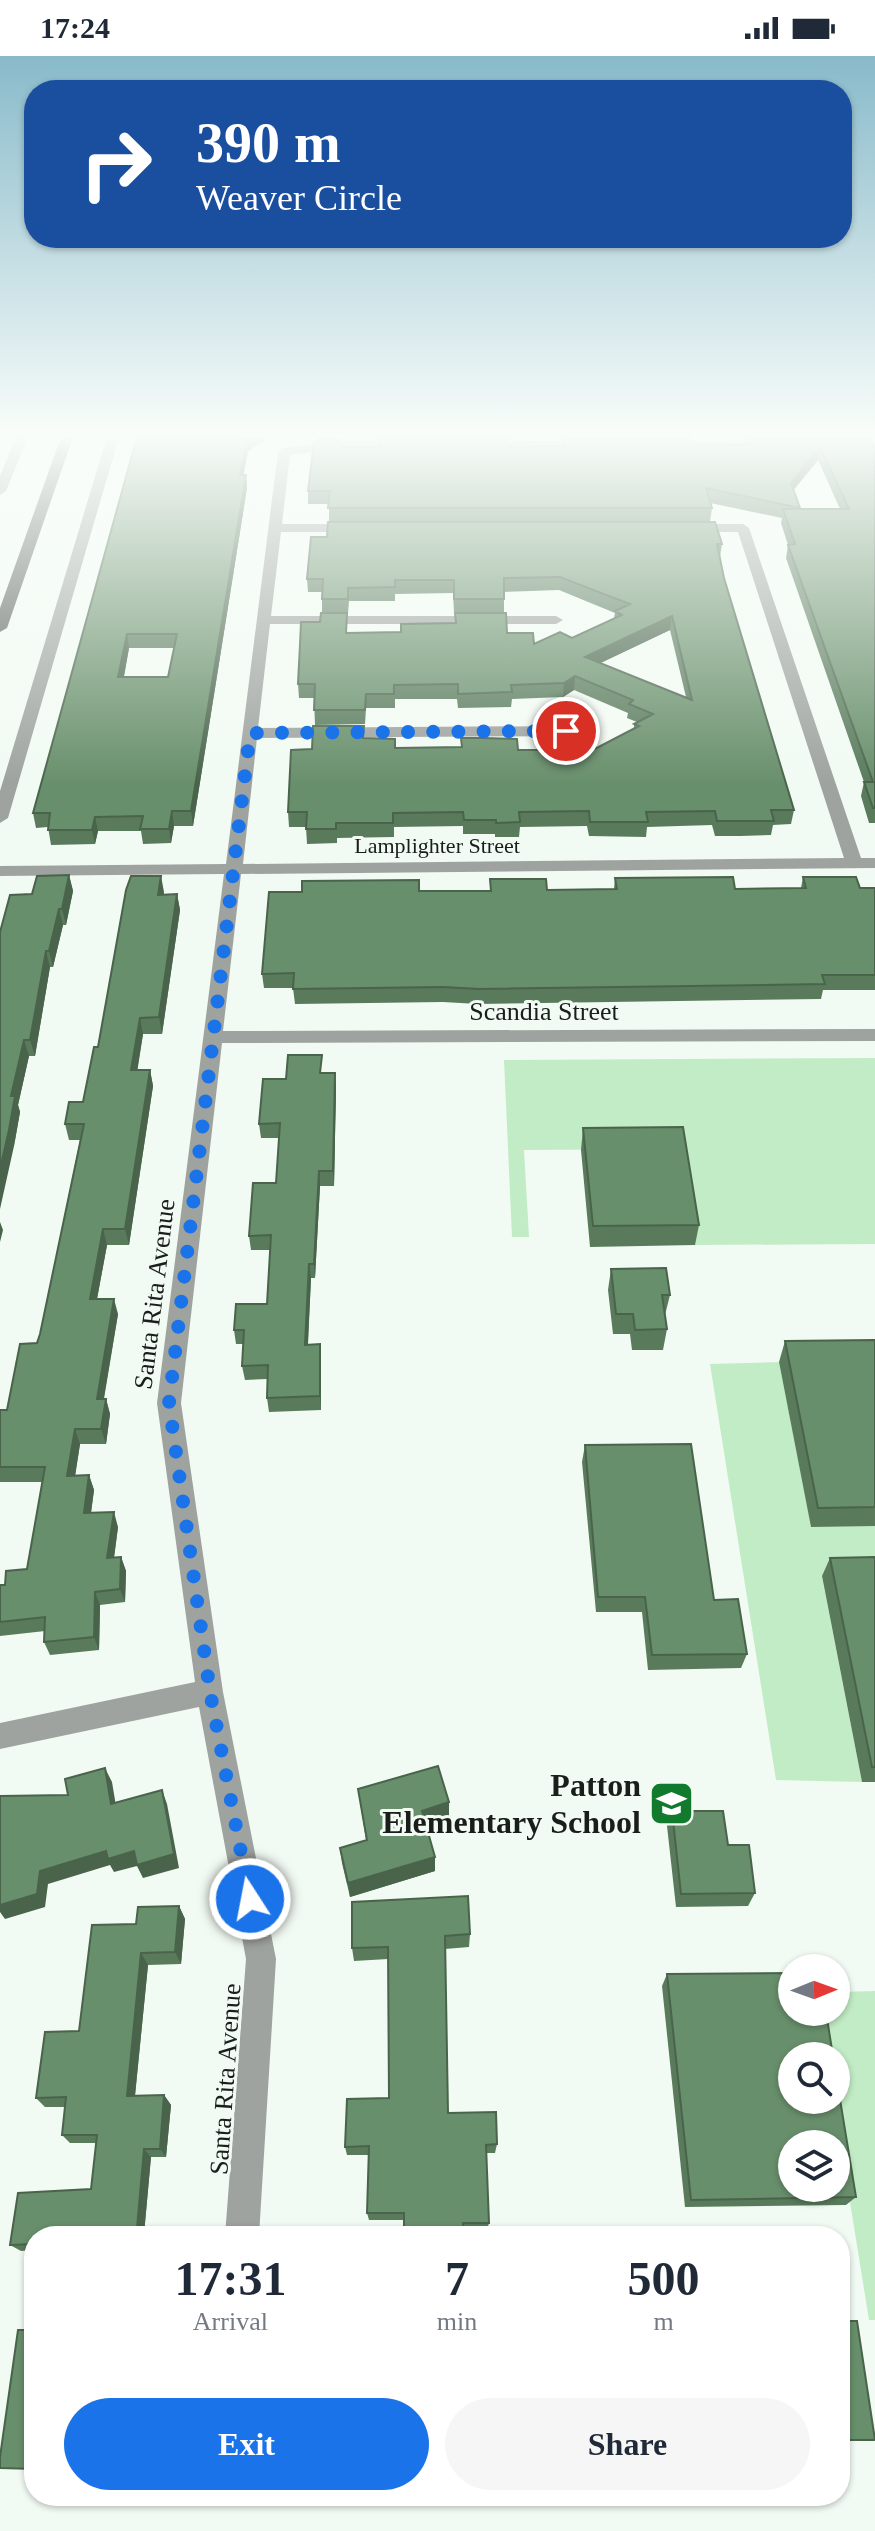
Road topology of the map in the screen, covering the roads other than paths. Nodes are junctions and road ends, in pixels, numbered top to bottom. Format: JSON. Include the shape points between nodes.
{"nodes":[{"id":1,"x":26,"y":552,"type":"edge"},
{"id":2,"x":79,"y":552,"type":"edge"},
{"id":3,"x":272,"y":552,"type":"edge"},
{"id":4,"x":751,"y":552,"type":"edge"},
{"id":5,"x":264,"y":620,"type":"junction"},
{"id":6,"x":556,"y":620,"type":"dead end"},
{"id":7,"x":0,"y":628,"type":"edge"},
{"id":8,"x":566,"y":731,"type":"dead end"},
{"id":9,"x":250,"y":733,"type":"junction"},
{"id":10,"x":0,"y":818,"type":"edge"},
{"id":11,"x":854,"y":863,"type":"junction"},
{"id":12,"x":875,"y":863,"type":"edge"},
{"id":13,"x":234,"y":868,"type":"junction"},
{"id":14,"x":0,"y":871,"type":"edge"},
{"id":15,"x":875,"y":1035,"type":"edge"},
{"id":16,"x":213,"y":1037,"type":"junction"},
{"id":17,"x":210,"y":1692,"type":"junction"},
{"id":18,"x":0,"y":1736,"type":"edge"},
{"id":19,"x":243,"y":2226,"type":"edge"}],
"edges":[{"from":1,"to":7,"type":"main road"},
{"from":2,"to":10,"type":"street"},
{"from":3,"to":5,"type":"street","name":"Santa Rita Avenue"},
{"from":4,"to":11,"type":"street"},
{"from":5,"to":6,"type":"street"},
{"from":5,"to":9,"type":"street","name":"Santa Rita Avenue"},
{"from":8,"to":9,"type":"street"},
{"from":9,"to":13,"type":"street","name":"Santa Rita Avenue"},
{"from":11,"to":12,"type":"street","name":"Lamplighter Street"},
{"from":11,"to":13,"type":"street","name":"Lamplighter Street"},
{"from":13,"to":14,"type":"street","name":"Lamplighter Street"},
{"from":13,"to":16,"type":"street","name":"Santa Rita Avenue"},
{"from":15,"to":16,"type":"street","name":"Scandia Street"},
{"from":16,"to":17,"type":"street","name":"Santa Rita Avenue","via":[[169,1403]]},
{"from":17,"to":18,"type":"street"},
{"from":17,"to":19,"type":"street","name":"Santa Rita Avenue","via":[[261,1959]]}]}
